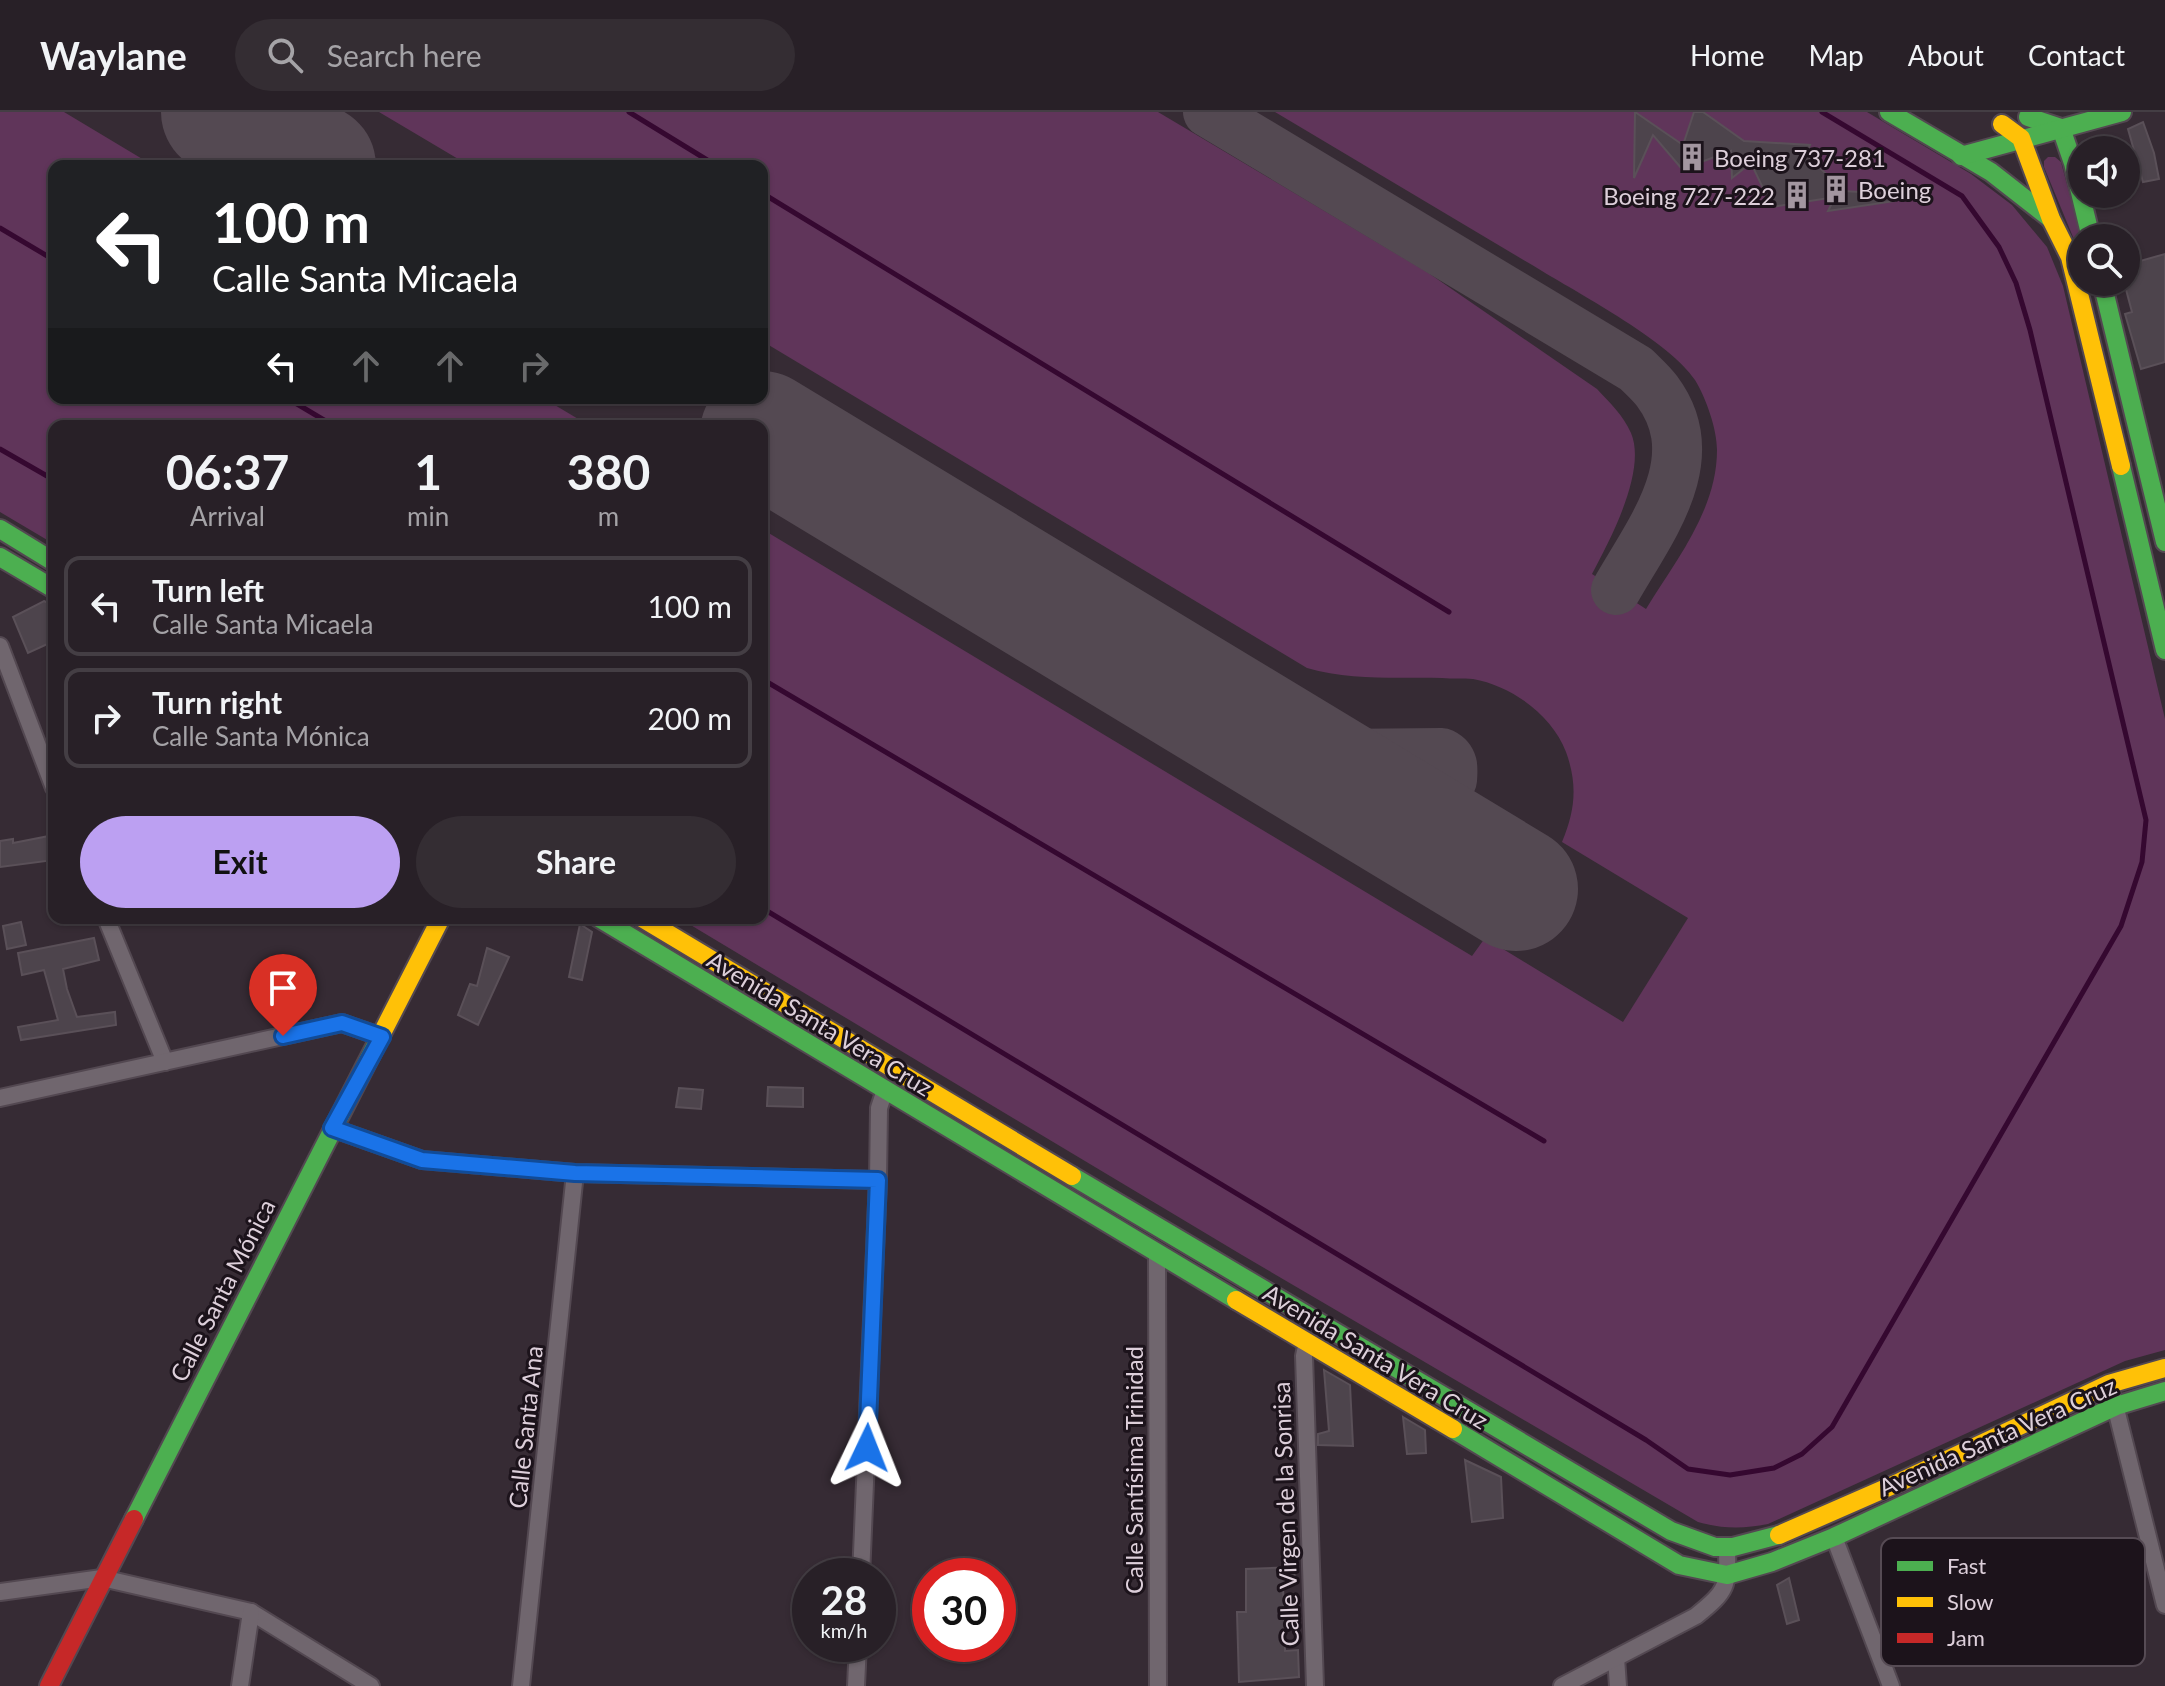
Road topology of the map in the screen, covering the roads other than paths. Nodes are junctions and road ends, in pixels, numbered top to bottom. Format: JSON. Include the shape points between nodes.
{"nodes":[{"id":1,"x":1889,"y":112,"type":"edge"},
{"id":2,"x":2122,"y":112,"type":"edge"},
{"id":3,"x":2035,"y":114,"type":"edge"},
{"id":4,"x":2001,"y":118,"type":"edge"},
{"id":5,"x":2061,"y":128,"type":"junction"},
{"id":6,"x":1979,"y":130,"type":"dead end"},
{"id":7,"x":2021,"y":138,"type":"junction"},
{"id":8,"x":1961,"y":156,"type":"junction"},
{"id":9,"x":2051,"y":219,"type":"junction"},
{"id":10,"x":2088,"y":224,"type":"edge"},
{"id":11,"x":2105,"y":296,"type":"edge"},
{"id":12,"x":0,"y":529,"type":"edge"},
{"id":13,"x":2165,"y":543,"type":"edge"},
{"id":14,"x":2141,"y":549,"type":"junction"},
{"id":15,"x":0,"y":557,"type":"edge"},
{"id":16,"x":48,"y":558,"type":"edge"},
{"id":17,"x":48,"y":585,"type":"edge"},
{"id":18,"x":0,"y":646,"type":"edge"},
{"id":19,"x":2165,"y":650,"type":"edge"},
{"id":20,"x":48,"y":772,"type":"edge"},
{"id":21,"x":108,"y":924,"type":"edge"},
{"id":22,"x":438,"y":924,"type":"edge"},
{"id":23,"x":609,"y":924,"type":"edge"},
{"id":24,"x":652,"y":924,"type":"edge"},
{"id":25,"x":382,"y":1037,"type":"junction"},
{"id":26,"x":165,"y":1062,"type":"junction"},
{"id":27,"x":885,"y":1090,"type":"junction"},
{"id":28,"x":0,"y":1098,"type":"edge"},
{"id":29,"x":332,"y":1128,"type":"junction"},
{"id":30,"x":575,"y":1173,"type":"junction"},
{"id":31,"x":878,"y":1180,"type":"junction"},
{"id":32,"x":1157,"y":1254,"type":"junction"},
{"id":33,"x":1307,"y":1342,"type":"junction"},
{"id":34,"x":2165,"y":1368,"type":"edge"},
{"id":35,"x":2109,"y":1384,"type":"junction"},
{"id":36,"x":2165,"y":1391,"type":"edge"},
{"id":37,"x":2116,"y":1406,"type":"junction"},
{"id":38,"x":1834,"y":1537,"type":"junction"},
{"id":39,"x":1727,"y":1547,"type":"junction"},
{"id":40,"x":862,"y":1558,"type":"edge"},
{"id":41,"x":1727,"y":1575,"type":"junction"},
{"id":42,"x":102,"y":1578,"type":"junction"},
{"id":43,"x":0,"y":1592,"type":"edge"},
{"id":44,"x":2165,"y":1605,"type":"edge"},
{"id":45,"x":251,"y":1612,"type":"junction"},
{"id":46,"x":1616,"y":1658,"type":"junction"},
{"id":47,"x":1881,"y":1660,"type":"edge"},
{"id":48,"x":857,"y":1662,"type":"edge"},
{"id":49,"x":1883,"y":1666,"type":"edge"},
{"id":50,"x":49,"y":1686,"type":"edge"},
{"id":51,"x":240,"y":1686,"type":"edge"},
{"id":52,"x":371,"y":1686,"type":"edge"},
{"id":53,"x":521,"y":1686,"type":"edge"},
{"id":54,"x":856,"y":1686,"type":"edge"},
{"id":55,"x":1158,"y":1686,"type":"edge"},
{"id":56,"x":1315,"y":1686,"type":"edge"},
{"id":57,"x":1562,"y":1686,"type":"edge"},
{"id":58,"x":1618,"y":1686,"type":"edge"},
{"id":59,"x":1891,"y":1686,"type":"edge"}],
"edges":[{"from":1,"to":8,"type":"main road"},
{"from":2,"to":5,"type":"main road"},
{"from":3,"to":4,"type":"main road"},
{"from":3,"to":5,"type":"main road"},
{"from":4,"to":6,"type":"main road"},
{"from":4,"to":7,"type":"main road"},
{"from":5,"to":7,"type":"main road"},
{"from":5,"to":10,"type":"main road"},
{"from":7,"to":8,"type":"main road"},
{"from":7,"to":9,"type":"main road"},
{"from":8,"to":9,"type":"main road","via":[[1991,172]]},
{"from":9,"to":14,"type":"main road","via":[[2070,257]]},
{"from":11,"to":13,"type":"main road"},
{"from":12,"to":16,"type":"main road"},
{"from":13,"to":14,"type":"street"},
{"from":14,"to":19,"type":"main road"},
{"from":15,"to":17,"type":"main road"},
{"from":18,"to":20,"type":"street"},
{"from":21,"to":26,"type":"street"},
{"from":22,"to":25,"type":"main road","name":"Calle Santa Mónica"},
{"from":23,"to":27,"type":"main road","name":"Avenida Santa Vera Cruz"},
{"from":24,"to":39,"type":"main road","name":"Avenida Santa Vera Cruz","via":[[1671,1531]]},
{"from":25,"to":26,"type":"street","via":[[342,1023]]},
{"from":25,"to":29,"type":"main road","name":"Calle Santa Mónica"},
{"from":26,"to":28,"type":"street"},
{"from":27,"to":31,"type":"street","via":[[879,1108]]},
{"from":27,"to":32,"type":"main road","name":"Avenida Santa Vera Cruz"},
{"from":29,"to":30,"type":"street","via":[[422,1160]]},
{"from":29,"to":42,"type":"main road","name":"Calle Santa Mónica"},
{"from":30,"to":31,"type":"street"},
{"from":30,"to":53,"type":"street","name":"Calle Santa Ana"},
{"from":31,"to":40,"type":"street"},
{"from":32,"to":33,"type":"main road","name":"Avenida Santa Vera Cruz"},
{"from":32,"to":55,"type":"street","name":"Calle Santísima Trinidad"},
{"from":33,"to":41,"type":"main road","name":"Avenida Santa Vera Cruz","via":[[1679,1565]]},
{"from":33,"to":56,"type":"street","name":"Calle Virgen de la Sonrisa"},
{"from":34,"to":35,"type":"main road","name":"Avenida Santa Vera Cruz"},
{"from":35,"to":37,"type":"street"},
{"from":35,"to":39,"type":"main road","name":"Avenida Santa Vera Cruz","via":[[1777,1536]]},
{"from":36,"to":37,"type":"main road","name":"Avenida Santa Vera Cruz"},
{"from":37,"to":38,"type":"main road","name":"Avenida Santa Vera Cruz"},
{"from":37,"to":44,"type":"street"},
{"from":38,"to":41,"type":"main road","name":"Avenida Santa Vera Cruz"},
{"from":38,"to":47,"type":"street"},
{"from":39,"to":41,"type":"street"},
{"from":41,"to":46,"type":"street","via":[[1725,1588],[1696,1616]]},
{"from":42,"to":43,"type":"street"},
{"from":42,"to":45,"type":"street"},
{"from":42,"to":50,"type":"main road","name":"Calle Santa Mónica"},
{"from":45,"to":51,"type":"street"},
{"from":45,"to":52,"type":"street"},
{"from":46,"to":57,"type":"street"},
{"from":46,"to":58,"type":"street"},
{"from":48,"to":54,"type":"street"},
{"from":49,"to":59,"type":"street"}]}
